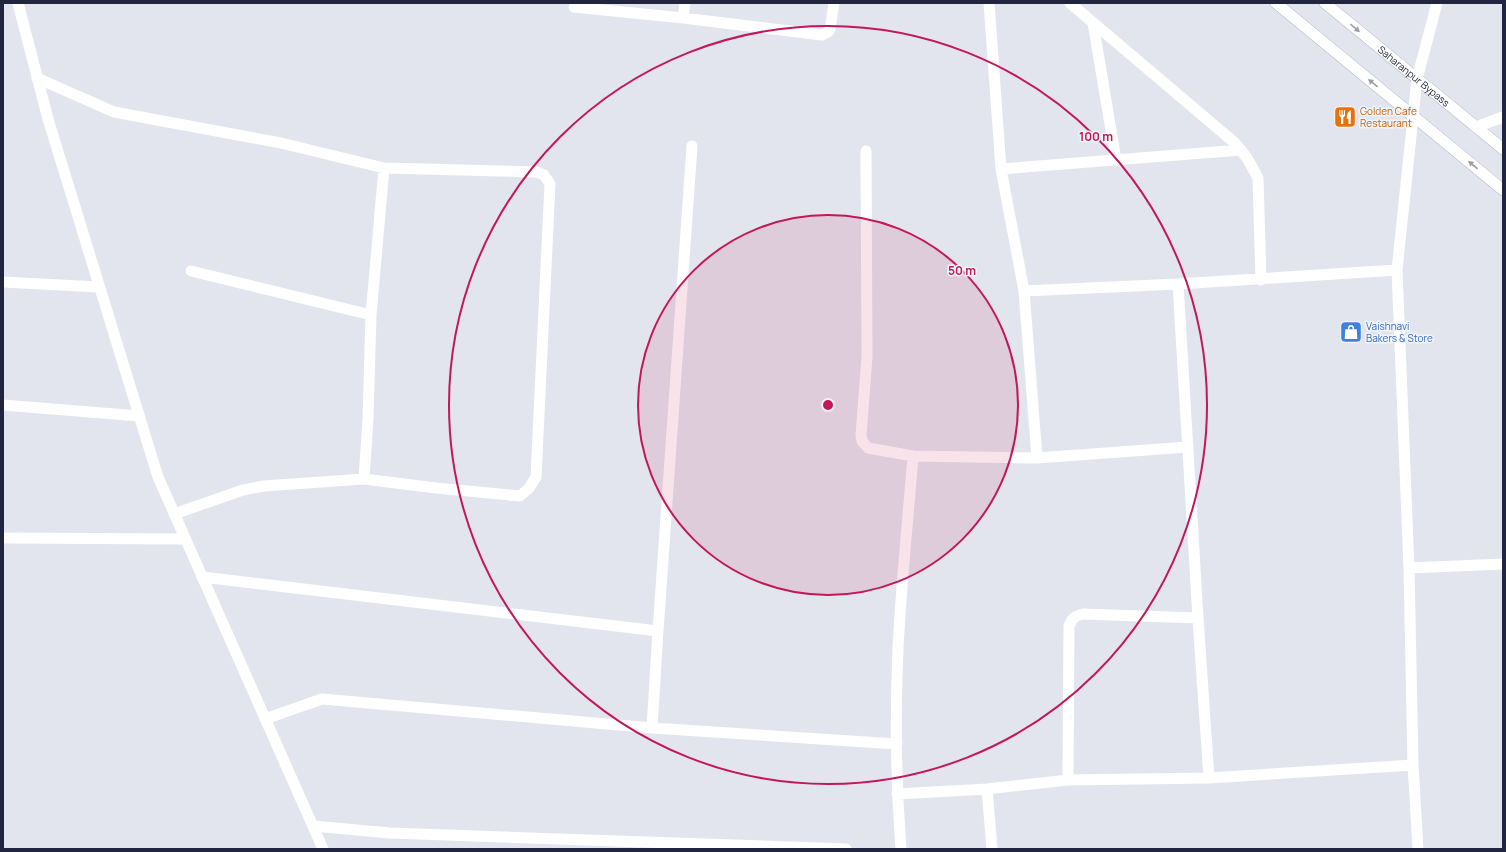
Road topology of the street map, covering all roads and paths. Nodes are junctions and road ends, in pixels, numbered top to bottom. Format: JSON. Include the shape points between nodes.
{"nodes":[{"id":1,"x":18,"y":3,"type":"edge"},
{"id":2,"x":685,"y":3,"type":"edge"},
{"id":3,"x":834,"y":3,"type":"edge"},
{"id":4,"x":989,"y":3,"type":"edge"},
{"id":5,"x":1070,"y":3,"type":"edge"},
{"id":6,"x":1276,"y":3,"type":"edge"},
{"id":7,"x":1326,"y":3,"type":"edge"},
{"id":8,"x":1437,"y":3,"type":"edge"},
{"id":9,"x":574,"y":8,"type":"dead end"},
{"id":10,"x":683,"y":18,"type":"junction"},
{"id":11,"x":1093,"y":23,"type":"junction"},
{"id":12,"x":37,"y":78,"type":"junction"},
{"id":13,"x":1417,"y":79,"type":"junction"},
{"id":14,"x":1413,"y":115,"type":"junction"},
{"id":15,"x":1503,"y":117,"type":"edge"},
{"id":16,"x":1476,"y":127,"type":"junction"},
{"id":17,"x":692,"y":146,"type":"dead end"},
{"id":18,"x":1503,"y":149,"type":"edge"},
{"id":19,"x":1241,"y":150,"type":"junction"},
{"id":20,"x":866,"y":151,"type":"dead end"},
{"id":21,"x":1116,"y":160,"type":"junction"},
{"id":22,"x":384,"y":168,"type":"junction"},
{"id":23,"x":1001,"y":168,"type":"junction"},
{"id":24,"x":1503,"y":190,"type":"edge"},
{"id":25,"x":1397,"y":270,"type":"junction"},
{"id":26,"x":191,"y":271,"type":"dead end"},
{"id":27,"x":1261,"y":280,"type":"junction"},
{"id":28,"x":3,"y":282,"type":"edge"},
{"id":29,"x":1178,"y":284,"type":"junction"},
{"id":30,"x":99,"y":287,"type":"junction"},
{"id":31,"x":1024,"y":291,"type":"junction"},
{"id":32,"x":371,"y":314,"type":"junction"},
{"id":33,"x":3,"y":405,"type":"edge"},
{"id":34,"x":139,"y":416,"type":"junction"},
{"id":35,"x":1188,"y":447,"type":"junction"},
{"id":36,"x":913,"y":456,"type":"junction"},
{"id":37,"x":1037,"y":458,"type":"junction"},
{"id":38,"x":364,"y":479,"type":"junction"},
{"id":39,"x":174,"y":514,"type":"junction"},
{"id":40,"x":3,"y":538,"type":"edge"},
{"id":41,"x":185,"y":539,"type":"junction"},
{"id":42,"x":1503,"y":564,"type":"edge"},
{"id":43,"x":1409,"y":568,"type":"junction"},
{"id":44,"x":202,"y":577,"type":"junction"},
{"id":45,"x":1198,"y":618,"type":"junction"},
{"id":46,"x":658,"y":631,"type":"junction"},
{"id":47,"x":265,"y":719,"type":"junction"},
{"id":48,"x":652,"y":728,"type":"junction"},
{"id":49,"x":897,"y":744,"type":"junction"},
{"id":50,"x":1413,"y":765,"type":"junction"},
{"id":51,"x":1209,"y":778,"type":"junction"},
{"id":52,"x":1068,"y":780,"type":"junction"},
{"id":53,"x":987,"y":789,"type":"junction"},
{"id":54,"x":897,"y":794,"type":"junction"},
{"id":55,"x":313,"y":826,"type":"junction"},
{"id":56,"x":323,"y":849,"type":"edge"},
{"id":57,"x":846,"y":849,"type":"edge"},
{"id":58,"x":901,"y":849,"type":"edge"},
{"id":59,"x":992,"y":849,"type":"edge"},
{"id":60,"x":1418,"y":849,"type":"edge"}],
"edges":[{"from":1,"to":12,"type":"street"},
{"from":2,"to":10,"type":"street"},
{"from":3,"to":10,"type":"street","via":[[830,29],[822,35]]},
{"from":4,"to":23,"type":"street"},
{"from":5,"to":11,"type":"street"},
{"from":14,"to":6,"type":"street","one_way":true},
{"from":7,"to":13,"type":"street","name":"Saharanpur Bypass","one_way":true},
{"from":8,"to":13,"type":"street"},
{"from":9,"to":10,"type":"street"},
{"from":11,"to":19,"type":"street"},
{"from":11,"to":21,"type":"street"},
{"from":12,"to":22,"type":"street","via":[[114,112],[281,143]]},
{"from":12,"to":30,"type":"street"},
{"from":13,"to":14,"type":"street"},
{"from":13,"to":16,"type":"street","name":"Saharanpur Bypass"},
{"from":24,"to":14,"type":"street","one_way":true},
{"from":14,"to":25,"type":"street"},
{"from":15,"to":16,"type":"street"},
{"from":16,"to":18,"type":"street","name":"Saharanpur Bypass"},
{"from":17,"to":46,"type":"street"},
{"from":19,"to":21,"type":"street"},
{"from":19,"to":27,"type":"street","via":[[1258,178]]},
{"from":20,"to":36,"type":"street","via":[[867,356],[861,435],[868,448]]},
{"from":21,"to":23,"type":"street"},
{"from":22,"to":32,"type":"street"},
{"from":22,"to":38,"type":"street","via":[[536,172],[544,175],[550,184],[536,477],[520,496]]},
{"from":23,"to":31,"type":"street"},
{"from":25,"to":27,"type":"street"},
{"from":25,"to":43,"type":"street"},
{"from":26,"to":32,"type":"street"},
{"from":27,"to":29,"type":"street"},
{"from":28,"to":30,"type":"street"},
{"from":29,"to":31,"type":"street"},
{"from":29,"to":35,"type":"street"},
{"from":30,"to":34,"type":"street"},
{"from":31,"to":37,"type":"street"},
{"from":32,"to":38,"type":"street"},
{"from":33,"to":34,"type":"street"},
{"from":34,"to":39,"type":"street","via":[[158,477]]},
{"from":35,"to":37,"type":"street"},
{"from":35,"to":45,"type":"street"},
{"from":36,"to":37,"type":"street"},
{"from":36,"to":49,"type":"street","via":[[898,649]]},
{"from":38,"to":39,"type":"street","via":[[264,486],[243,490]]},
{"from":39,"to":41,"type":"street"},
{"from":40,"to":41,"type":"street"},
{"from":41,"to":44,"type":"street"},
{"from":42,"to":43,"type":"street"},
{"from":43,"to":50,"type":"street"},
{"from":44,"to":46,"type":"street"},
{"from":44,"to":47,"type":"street"},
{"from":45,"to":51,"type":"street"},
{"from":45,"to":52,"type":"street","via":[[1083,614],[1071,620],[1068,626]]},
{"from":46,"to":48,"type":"street"},
{"from":47,"to":48,"type":"street","via":[[322,699]]},
{"from":47,"to":55,"type":"street"},
{"from":48,"to":49,"type":"street"},
{"from":49,"to":54,"type":"street"},
{"from":50,"to":51,"type":"street"},
{"from":50,"to":60,"type":"street"},
{"from":51,"to":52,"type":"street"},
{"from":52,"to":53,"type":"street"},
{"from":53,"to":54,"type":"street"},
{"from":53,"to":59,"type":"street"},
{"from":54,"to":58,"type":"street"},
{"from":55,"to":56,"type":"street"},
{"from":55,"to":57,"type":"street","via":[[390,833]]}]}
